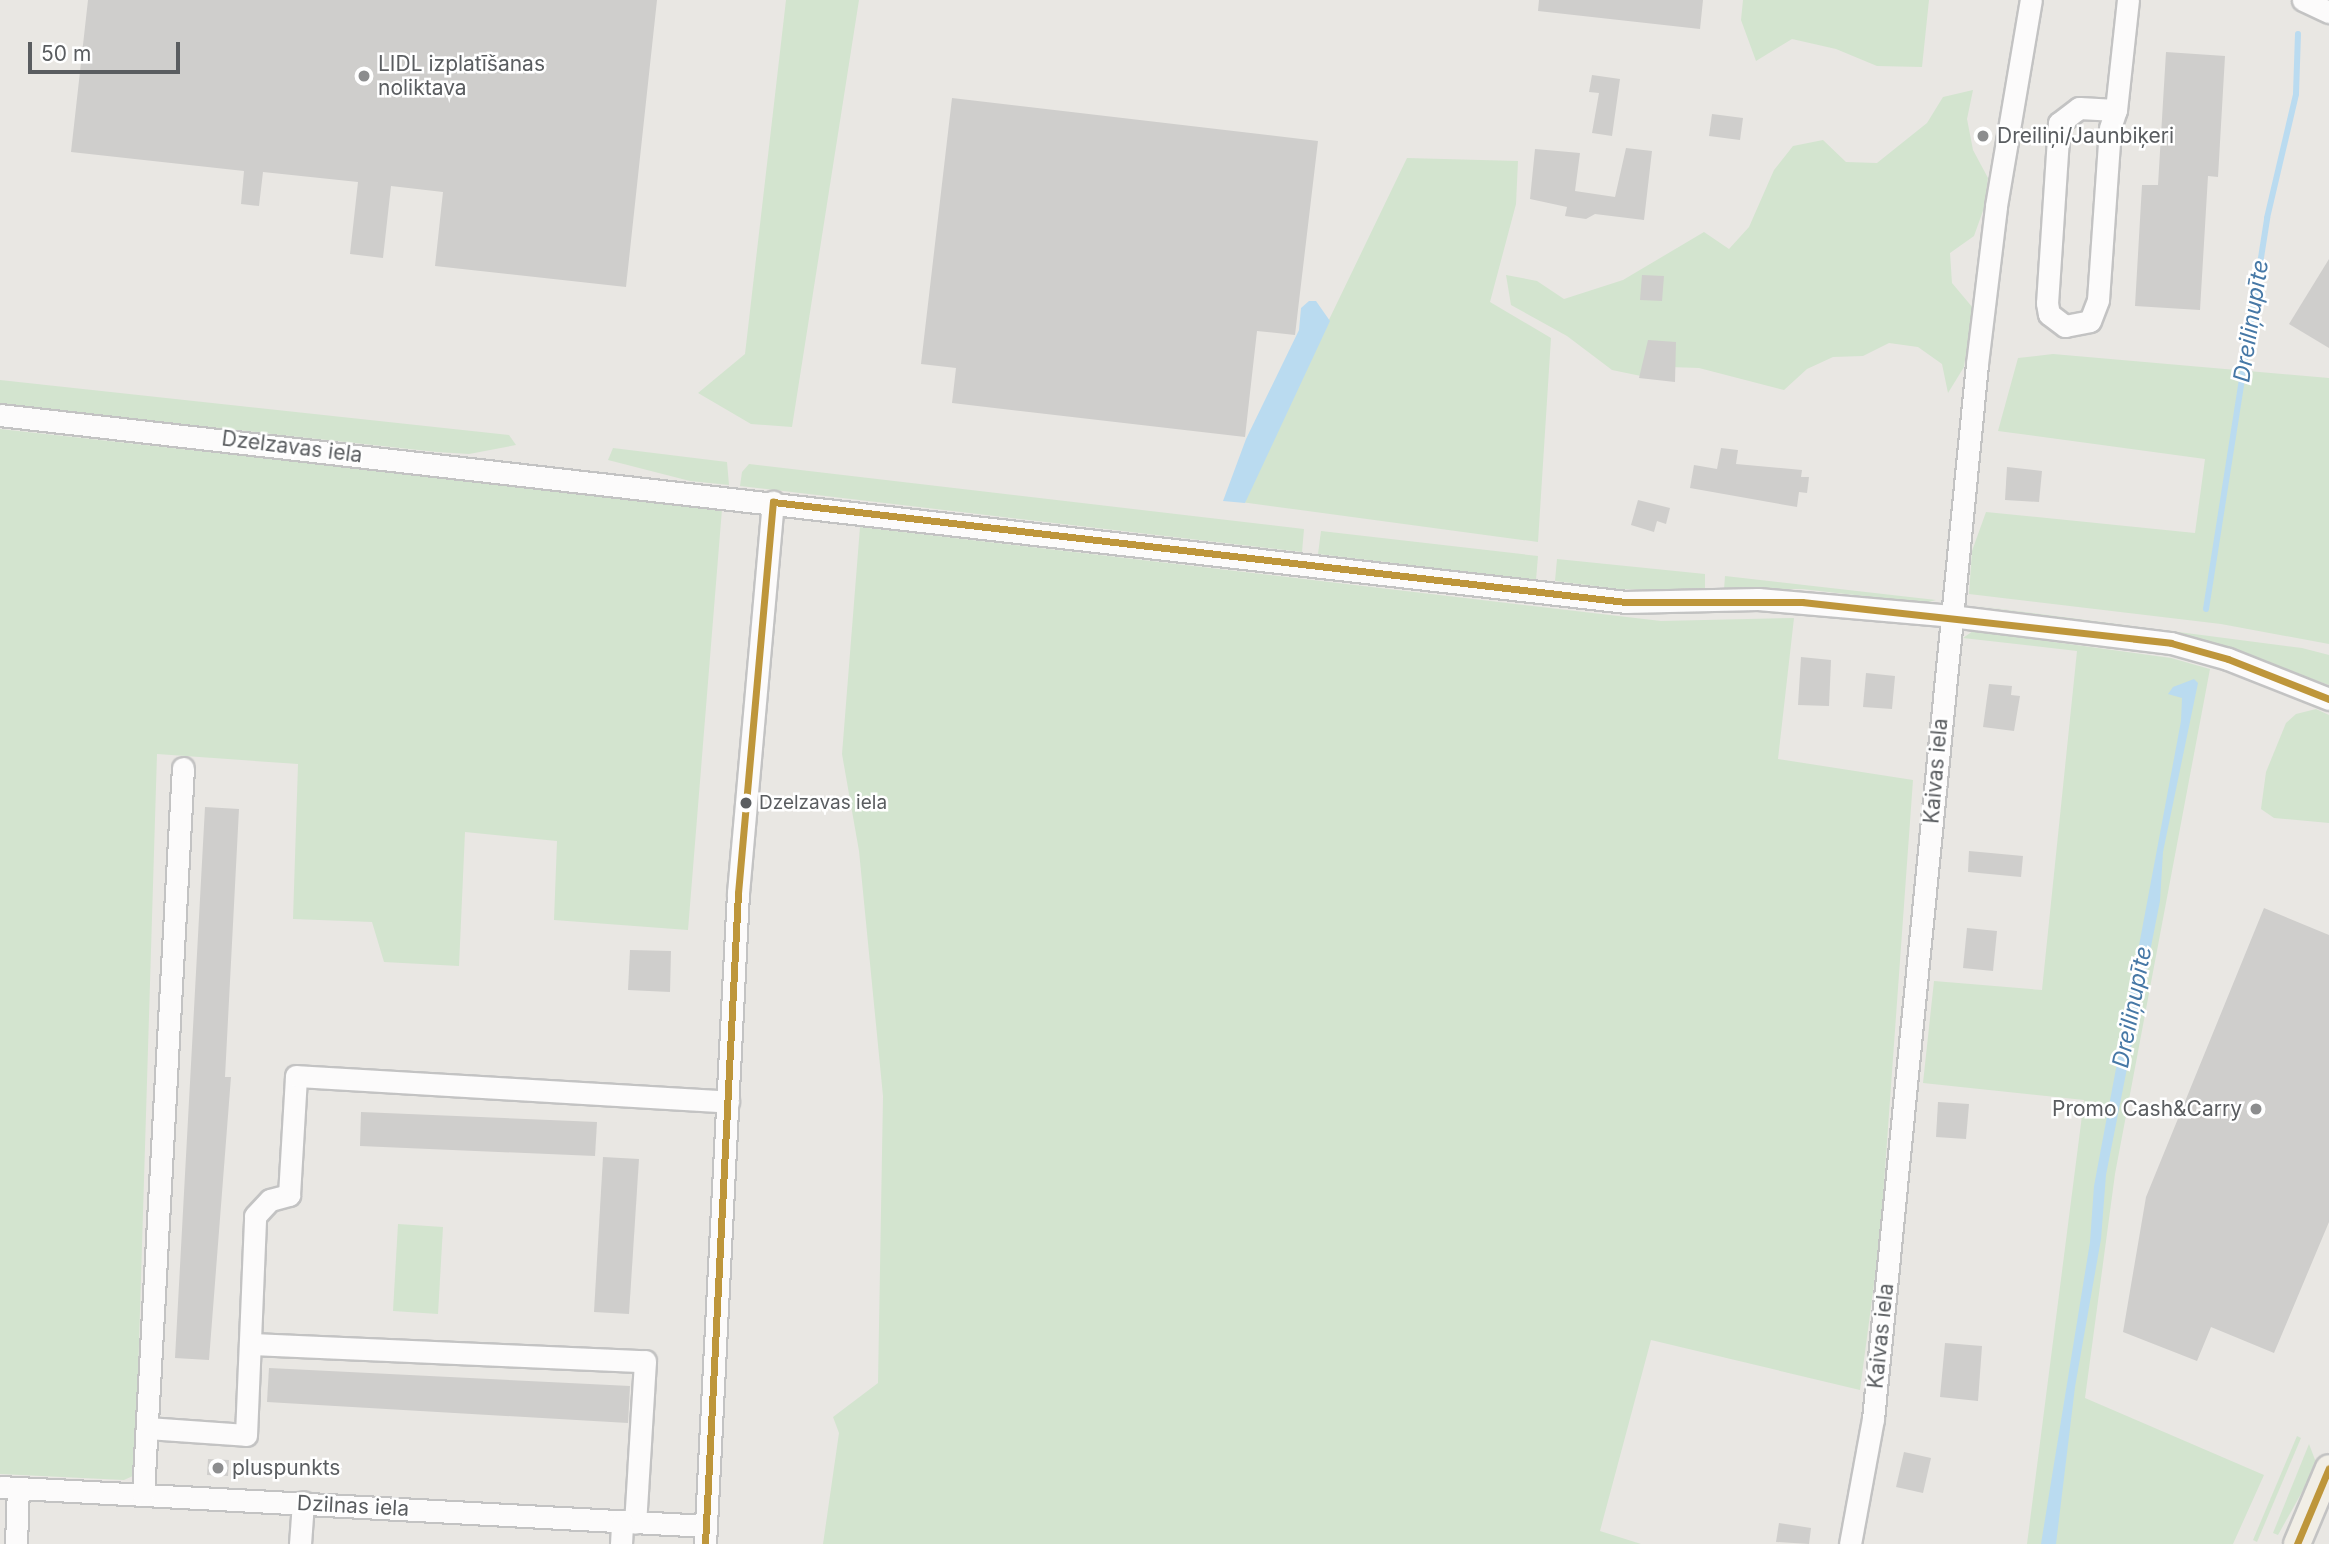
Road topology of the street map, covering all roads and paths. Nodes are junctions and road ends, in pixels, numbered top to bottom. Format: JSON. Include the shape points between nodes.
{"nodes":[{"id":1,"x":2031,"y":0,"type":"edge"},
{"id":2,"x":2128,"y":0,"type":"edge"},
{"id":3,"x":2116,"y":110,"type":"junction"},
{"id":4,"x":0,"y":415,"type":"edge"},
{"id":5,"x":773,"y":502,"type":"junction"},
{"id":6,"x":1951,"y":616,"type":"junction"},
{"id":7,"x":2329,"y":699,"type":"edge"},
{"id":8,"x":183,"y":768,"type":"dead end"},
{"id":9,"x":728,"y":1102,"type":"junction"},
{"id":10,"x":251,"y":1344,"type":"junction"},
{"id":11,"x":147,"y":1428,"type":"junction"},
{"id":12,"x":2329,"y":1468,"type":"edge"},
{"id":13,"x":9,"y":1487,"type":"edge"},
{"id":14,"x":143,"y":1494,"type":"junction"},
{"id":15,"x":303,"y":1503,"type":"junction"},
{"id":16,"x":629,"y":1522,"type":"junction"},
{"id":17,"x":705,"y":1535,"type":"edge"},
{"id":18,"x":16,"y":1544,"type":"edge"},
{"id":19,"x":300,"y":1544,"type":"edge"},
{"id":20,"x":621,"y":1544,"type":"edge"},
{"id":21,"x":1850,"y":1544,"type":"edge"},
{"id":22,"x":2297,"y":1544,"type":"edge"}],
"edges":[{"from":1,"to":6,"type":"street","name":"Kaivas iela","via":[[1996,206]]},
{"from":2,"to":3,"type":"street"},
{"from":3,"to":3,"type":"street","via":[[2080,108],[2059,123],[2047,303],[2049,314],[2066,326],[2090,321],[2098,300],[2110,128]]},
{"from":4,"to":5,"type":"street","name":"Dzelzavas iela"},
{"from":5,"to":6,"type":"street","name":"Dzelzavas iela","via":[[1625,601],[1758,599]]},
{"from":5,"to":9,"type":"street","via":[[738,893]]},
{"from":6,"to":7,"type":"street","name":"Dzelzavas iela","via":[[2171,643],[2228,659]]},
{"from":6,"to":21,"type":"street","name":"Kaivas iela","via":[[1873,1419]]},
{"from":8,"to":11,"type":"street"},
{"from":9,"to":10,"type":"street","via":[[296,1076],[289,1195],[270,1200],[255,1216]]},
{"from":9,"to":17,"type":"street"},
{"from":10,"to":11,"type":"street","via":[[246,1435]]},
{"from":10,"to":16,"type":"street","via":[[645,1361]]},
{"from":11,"to":14,"type":"street"},
{"from":12,"to":22,"type":"main road"},
{"from":13,"to":14,"type":"street","name":"Dzilnas iela"},
{"from":13,"to":18,"type":"street"},
{"from":14,"to":15,"type":"street","name":"Dzilnas iela"},
{"from":15,"to":16,"type":"street","name":"Dzilnas iela"},
{"from":15,"to":19,"type":"street"},
{"from":16,"to":17,"type":"street","name":"Dzilnas iela"},
{"from":16,"to":20,"type":"street"}]}
